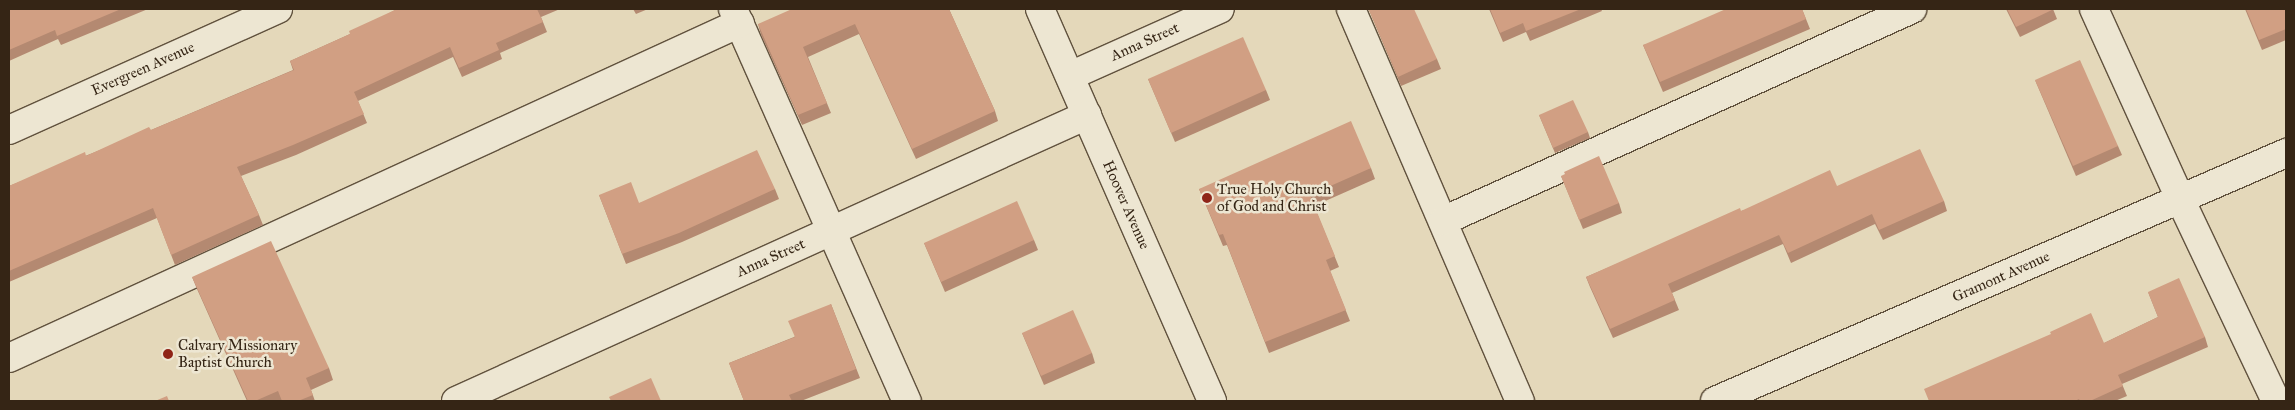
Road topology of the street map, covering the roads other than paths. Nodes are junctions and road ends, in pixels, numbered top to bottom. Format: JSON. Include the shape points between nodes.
{"nodes":[{"id":1,"x":278,"y":9,"type":"edge"},
{"id":2,"x":1040,"y":9,"type":"edge"},
{"id":3,"x":1220,"y":9,"type":"edge"},
{"id":4,"x":1351,"y":9,"type":"edge"},
{"id":5,"x":1912,"y":9,"type":"edge"},
{"id":6,"x":2094,"y":9,"type":"edge"},
{"id":7,"x":736,"y":16,"type":"edge"},
{"id":8,"x":1070,"y":76,"type":"junction"},
{"id":9,"x":1086,"y":115,"type":"junction"},
{"id":10,"x":9,"y":130,"type":"edge"},
{"id":11,"x":2286,"y":153,"type":"edge"},
{"id":12,"x":2180,"y":199,"type":"junction"},
{"id":13,"x":1443,"y":222,"type":"junction"},
{"id":14,"x":831,"y":231,"type":"junction"},
{"id":15,"x":9,"y":358,"type":"edge"},
{"id":16,"x":456,"y":401,"type":"edge"},
{"id":17,"x":907,"y":401,"type":"edge"},
{"id":18,"x":1212,"y":401,"type":"edge"},
{"id":19,"x":1520,"y":401,"type":"edge"},
{"id":20,"x":1715,"y":401,"type":"edge"},
{"id":21,"x":2276,"y":401,"type":"edge"}],
"edges":[{"from":1,"to":10,"type":"street","name":"Evergreen Avenue"},
{"from":2,"to":8,"type":"street","name":"Hoover Avenue"},
{"from":3,"to":8,"type":"street","name":"Anna Street"},
{"from":4,"to":13,"type":"street"},
{"from":5,"to":13,"type":"street"},
{"from":6,"to":12,"type":"street"},
{"from":7,"to":14,"type":"street"},
{"from":7,"to":15,"type":"street"},
{"from":8,"to":9,"type":"street","name":"Hoover Avenue"},
{"from":9,"to":14,"type":"street","name":"Anna Street"},
{"from":9,"to":18,"type":"street","name":"Hoover Avenue"},
{"from":11,"to":12,"type":"street","name":"Gramont Avenue"},
{"from":12,"to":20,"type":"street","name":"Gramont Avenue"},
{"from":12,"to":21,"type":"street"},
{"from":13,"to":19,"type":"street"},
{"from":14,"to":16,"type":"street","name":"Anna Street"},
{"from":14,"to":17,"type":"street"}]}
